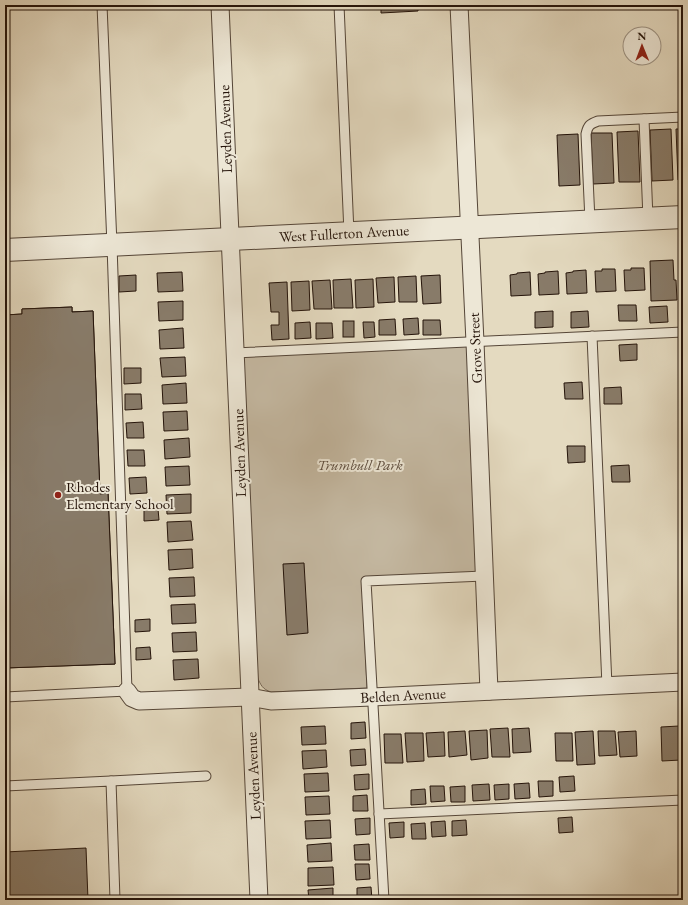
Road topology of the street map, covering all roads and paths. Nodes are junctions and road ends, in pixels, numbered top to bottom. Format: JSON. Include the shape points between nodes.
{"nodes":[{"id":1,"x":102,"y":5,"type":"edge"},
{"id":2,"x":220,"y":5,"type":"edge"},
{"id":3,"x":339,"y":5,"type":"edge"},
{"id":4,"x":459,"y":5,"type":"edge"},
{"id":5,"x":683,"y":118,"type":"edge"},
{"id":6,"x":644,"y":119,"type":"junction"},
{"id":7,"x":683,"y":217,"type":"edge"},
{"id":8,"x":648,"y":218,"type":"junction"},
{"id":9,"x":590,"y":221,"type":"junction"},
{"id":10,"x":469,"y":227,"type":"junction"},
{"id":11,"x":349,"y":233,"type":"junction"},
{"id":12,"x":230,"y":239,"type":"junction"},
{"id":13,"x":112,"y":245,"type":"junction"},
{"id":14,"x":5,"y":250,"type":"edge"},
{"id":15,"x":683,"y":332,"type":"edge"},
{"id":16,"x":592,"y":336,"type":"junction"},
{"id":17,"x":475,"y":342,"type":"junction"},
{"id":18,"x":235,"y":353,"type":"junction"},
{"id":19,"x":484,"y":576,"type":"junction"},
{"id":20,"x":683,"y":682,"type":"edge"},
{"id":21,"x":607,"y":686,"type":"junction"},
{"id":22,"x":127,"y":691,"type":"junction"},
{"id":23,"x":489,"y":691,"type":"junction"},
{"id":24,"x":5,"y":697,"type":"edge"},
{"id":25,"x":249,"y":697,"type":"junction"},
{"id":26,"x":372,"y":697,"type":"junction"},
{"id":27,"x":206,"y":776,"type":"dead end"},
{"id":28,"x":111,"y":781,"type":"junction"},
{"id":29,"x":5,"y":786,"type":"edge"},
{"id":30,"x":683,"y":800,"type":"edge"},
{"id":31,"x":379,"y":814,"type":"junction"},
{"id":32,"x":115,"y":900,"type":"edge"},
{"id":33,"x":259,"y":900,"type":"edge"},
{"id":34,"x":384,"y":900,"type":"edge"}],
"edges":[{"from":1,"to":13,"type":"lane"},
{"from":2,"to":12,"type":"street","name":"Leyden Avenue"},
{"from":3,"to":11,"type":"lane"},
{"from":4,"to":10,"type":"street","name":"Grove Street"},
{"from":5,"to":6,"type":"lane"},
{"from":6,"to":8,"type":"lane"},
{"from":6,"to":9,"type":"lane","via":[[598,121],[591,123],[587,128]]},
{"from":7,"to":8,"type":"street","name":"West Fullerton Avenue"},
{"from":8,"to":9,"type":"street","name":"West Fullerton Avenue"},
{"from":9,"to":10,"type":"street","name":"West Fullerton Avenue"},
{"from":10,"to":11,"type":"street","name":"West Fullerton Avenue"},
{"from":10,"to":17,"type":"street","name":"Grove Street"},
{"from":11,"to":12,"type":"street","name":"West Fullerton Avenue"},
{"from":12,"to":13,"type":"street","name":"West Fullerton Avenue"},
{"from":12,"to":18,"type":"street","name":"Leyden Avenue"},
{"from":13,"to":14,"type":"street","name":"West Fullerton Avenue"},
{"from":13,"to":22,"type":"lane"},
{"from":15,"to":16,"type":"lane"},
{"from":16,"to":17,"type":"lane"},
{"from":16,"to":21,"type":"lane"},
{"from":17,"to":18,"type":"lane"},
{"from":17,"to":19,"type":"street","name":"Grove Street"},
{"from":18,"to":25,"type":"street","name":"Leyden Avenue"},
{"from":19,"to":23,"type":"street","name":"Grove Street"},
{"from":19,"to":26,"type":"lane","via":[[366,581]]},
{"from":20,"to":21,"type":"street","name":"Belden Avenue"},
{"from":21,"to":23,"type":"street","name":"Belden Avenue"},
{"from":22,"to":24,"type":"lane"},
{"from":22,"to":25,"type":"street","name":"Belden Avenue","via":[[132,698],[139,701]]},
{"from":23,"to":26,"type":"street","name":"Belden Avenue"},
{"from":25,"to":26,"type":"street","name":"Belden Avenue","via":[[271,700]]},
{"from":25,"to":33,"type":"street","name":"Leyden Avenue"},
{"from":26,"to":31,"type":"lane"},
{"from":27,"to":28,"type":"lane"},
{"from":28,"to":29,"type":"lane"},
{"from":28,"to":32,"type":"lane"},
{"from":30,"to":31,"type":"lane"},
{"from":31,"to":34,"type":"lane"}]}
